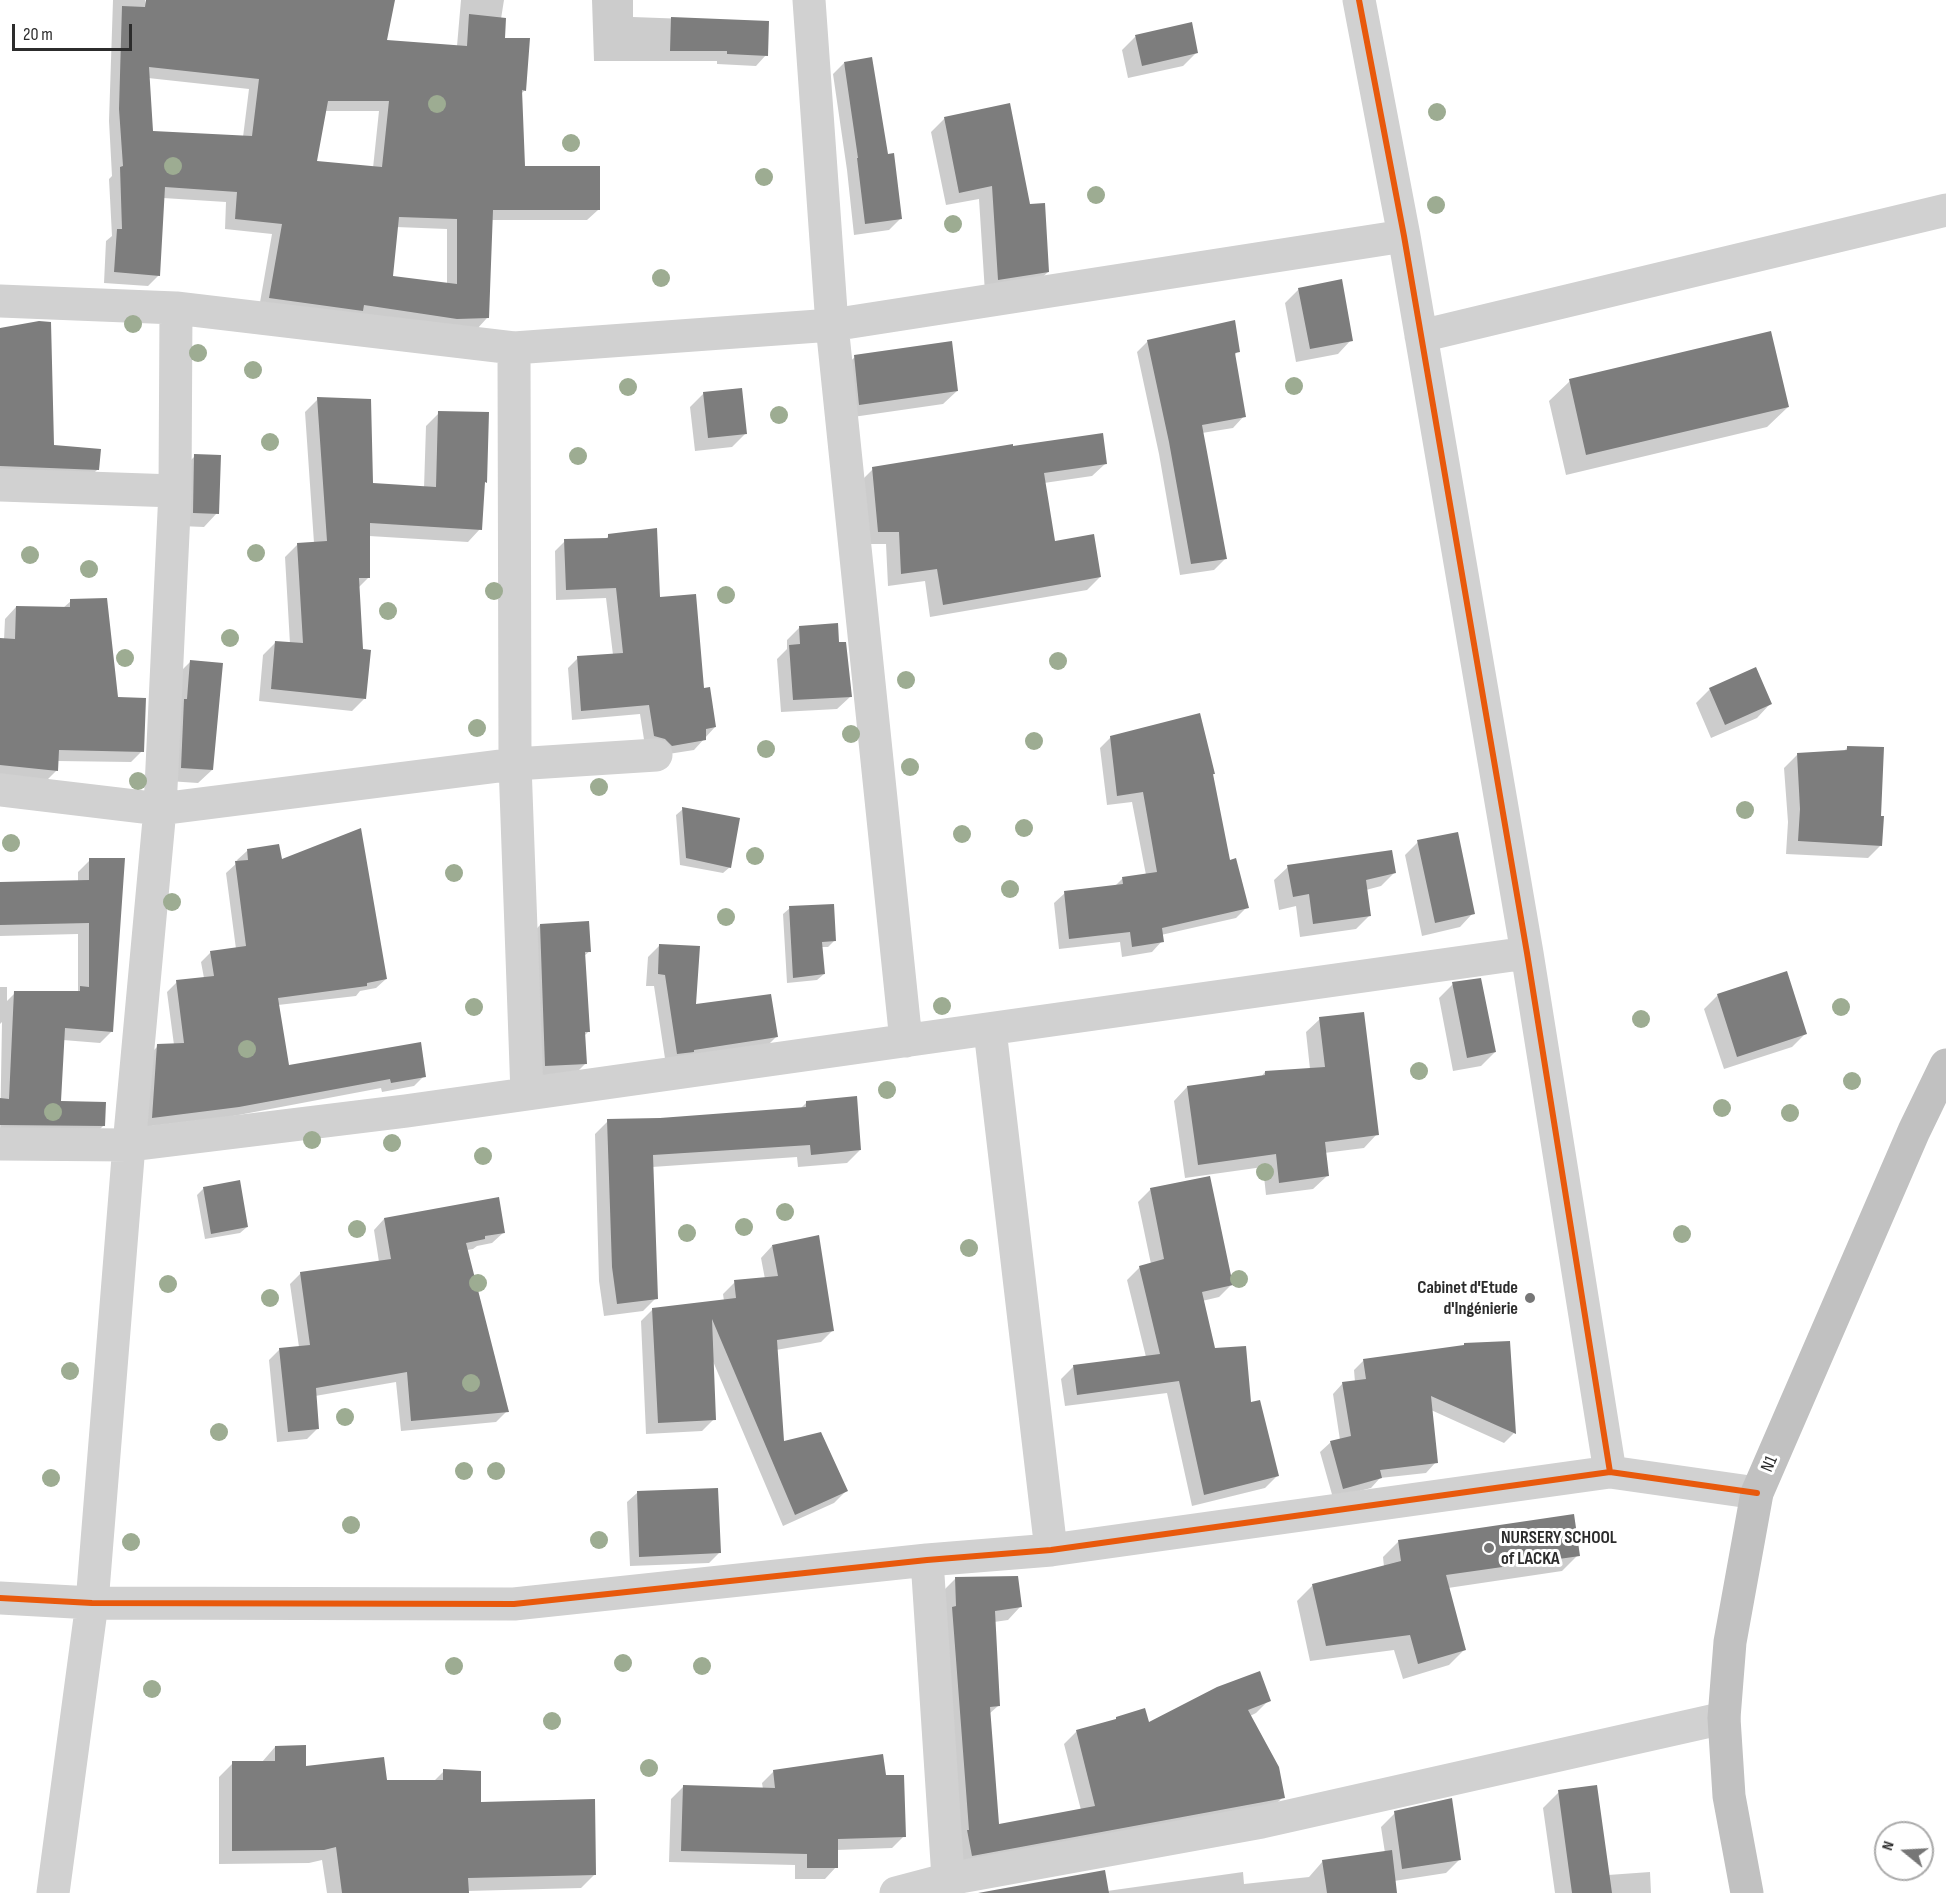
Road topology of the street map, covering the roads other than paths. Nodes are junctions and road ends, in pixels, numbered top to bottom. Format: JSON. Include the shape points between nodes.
{"nodes":[{"id":1,"x":809,"y":0,"type":"edge"},
{"id":2,"x":1359,"y":0,"type":"edge"},
{"id":3,"x":1946,"y":210,"type":"edge"},
{"id":4,"x":1404,"y":236,"type":"junction"},
{"id":5,"x":0,"y":301,"type":"edge"},
{"id":6,"x":177,"y":308,"type":"junction"},
{"id":7,"x":832,"y":325,"type":"junction"},
{"id":8,"x":1421,"y":336,"type":"junction"},
{"id":9,"x":514,"y":348,"type":"junction"},
{"id":10,"x":0,"y":485,"type":"edge"},
{"id":11,"x":175,"y":491,"type":"junction"},
{"id":12,"x":656,"y":755,"type":"dead end"},
{"id":13,"x":514,"y":764,"type":"junction"},
{"id":14,"x":0,"y":790,"type":"edge"},
{"id":15,"x":160,"y":809,"type":"junction"},
{"id":16,"x":1527,"y":953,"type":"junction"},
{"id":17,"x":990,"y":1030,"type":"junction"},
{"id":18,"x":906,"y":1041,"type":"junction"},
{"id":19,"x":1946,"y":1065,"type":"edge"},
{"id":20,"x":527,"y":1094,"type":"junction"},
{"id":21,"x":0,"y":1144,"type":"edge"},
{"id":22,"x":129,"y":1145,"type":"junction"},
{"id":23,"x":1610,"y":1472,"type":"junction"},
{"id":24,"x":1757,"y":1493,"type":"junction"},
{"id":25,"x":1051,"y":1550,"type":"junction"},
{"id":26,"x":927,"y":1560,"type":"junction"},
{"id":27,"x":0,"y":1598,"type":"edge"},
{"id":28,"x":92,"y":1603,"type":"junction"},
{"id":29,"x":1724,"y":1718,"type":"junction"},
{"id":30,"x":949,"y":1886,"type":"edge"},
{"id":31,"x":53,"y":1893,"type":"edge"},
{"id":32,"x":896,"y":1893,"type":"edge"},
{"id":33,"x":1748,"y":1893,"type":"edge"}],
"edges":[{"from":1,"to":7,"type":"street"},
{"from":2,"to":4,"type":"street"},
{"from":3,"to":8,"type":"street"},
{"from":4,"to":7,"type":"street"},
{"from":4,"to":8,"type":"street"},
{"from":5,"to":6,"type":"street"},
{"from":6,"to":9,"type":"street"},
{"from":6,"to":11,"type":"street"},
{"from":7,"to":9,"type":"street"},
{"from":7,"to":18,"type":"street"},
{"from":8,"to":16,"type":"street"},
{"from":9,"to":13,"type":"street"},
{"from":10,"to":11,"type":"street"},
{"from":11,"to":15,"type":"street"},
{"from":12,"to":13,"type":"street"},
{"from":13,"to":15,"type":"street"},
{"from":13,"to":20,"type":"street"},
{"from":14,"to":15,"type":"street"},
{"from":15,"to":22,"type":"street"},
{"from":16,"to":17,"type":"street"},
{"from":16,"to":23,"type":"street"},
{"from":17,"to":18,"type":"street"},
{"from":17,"to":25,"type":"street"},
{"from":18,"to":20,"type":"street"},
{"from":19,"to":24,"type":"highway","name":"N1"},
{"from":20,"to":22,"type":"street"},
{"from":21,"to":22,"type":"street"},
{"from":22,"to":28,"type":"street"},
{"from":23,"to":24,"type":"street"},
{"from":23,"to":25,"type":"street"},
{"from":24,"to":29,"type":"highway","name":"N1","via":[[1730,1642]]},
{"from":25,"to":26,"type":"street"},
{"from":26,"to":28,"type":"street","via":[[514,1604]]},
{"from":26,"to":30,"type":"street"},
{"from":27,"to":28,"type":"street"},
{"from":28,"to":31,"type":"street"},
{"from":29,"to":30,"type":"street","via":[[1262,1822]]},
{"from":29,"to":33,"type":"highway","name":"N1","via":[[1729,1796]]},
{"from":30,"to":32,"type":"street"}]}
